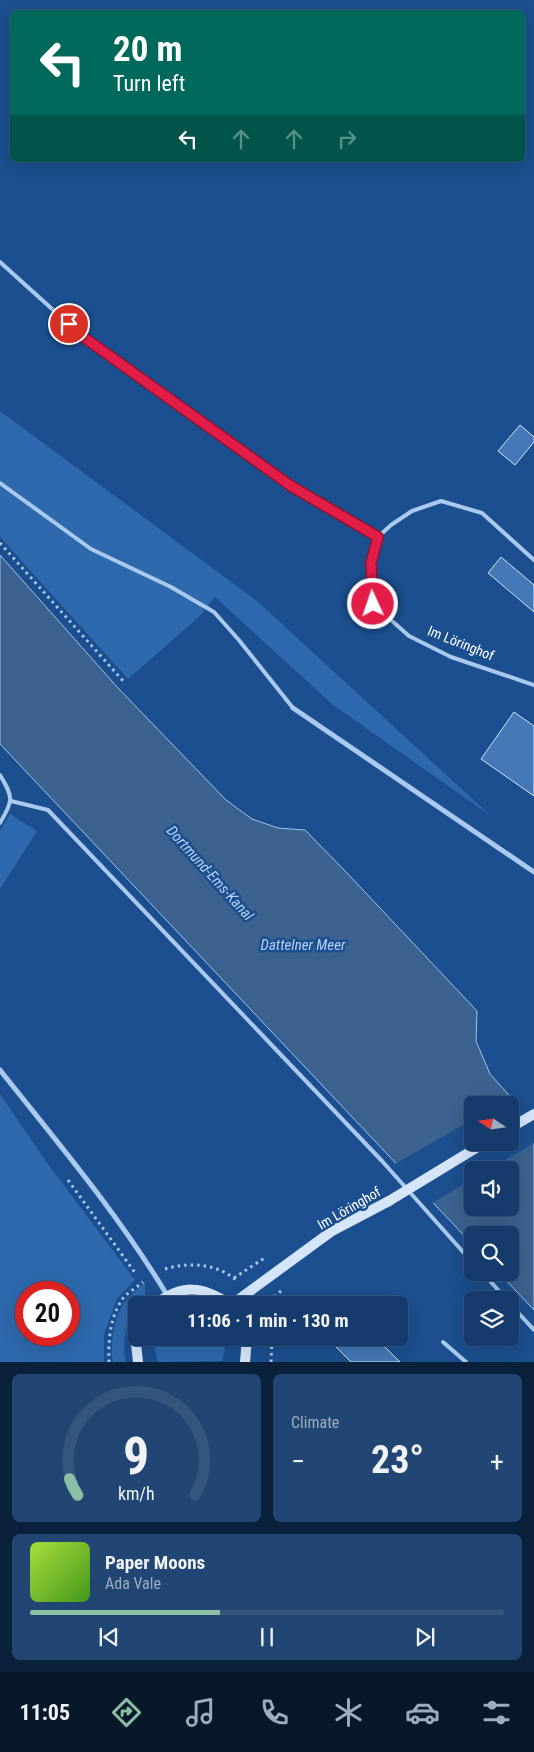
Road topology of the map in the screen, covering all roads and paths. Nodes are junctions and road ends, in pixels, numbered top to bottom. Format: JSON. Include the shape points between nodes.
{"nodes":[{"id":1,"x":0,"y":262,"type":"edge"},
{"id":2,"x":0,"y":483,"type":"edge"},
{"id":3,"x":378,"y":537,"type":"junction"},
{"id":4,"x":0,"y":543,"type":"edge"},
{"id":5,"x":534,"y":560,"type":"edge"},
{"id":6,"x":124,"y":682,"type":"dead end"},
{"id":7,"x":534,"y":685,"type":"edge"},
{"id":8,"x":293,"y":708,"type":"joint"},
{"id":9,"x":0,"y":775,"type":"edge"},
{"id":10,"x":11,"y":801,"type":"junction"},
{"id":11,"x":0,"y":823,"type":"edge"},
{"id":12,"x":534,"y":872,"type":"edge"},
{"id":13,"x":0,"y":1070,"type":"edge"},
{"id":14,"x":534,"y":1114,"type":"edge"},
{"id":15,"x":519,"y":1123,"type":"edge"},
{"id":16,"x":471,"y":1151,"type":"edge"},
{"id":17,"x":62,"y":1173,"type":"dead end"},
{"id":18,"x":464,"y":1253,"type":"edge"},
{"id":19,"x":490,"y":1281,"type":"edge"},
{"id":20,"x":142,"y":1283,"type":"dead end"},
{"id":21,"x":498,"y":1291,"type":"edge"},
{"id":22,"x":167,"y":1295,"type":"joint"},
{"id":23,"x":218,"y":1296,"type":"edge"},
{"id":24,"x":243,"y":1296,"type":"edge"},
{"id":25,"x":519,"y":1314,"type":"edge"},
{"id":26,"x":534,"y":1330,"type":"edge"},
{"id":27,"x":443,"y":1342,"type":"dead end"},
{"id":28,"x":136,"y":1346,"type":"edge"},
{"id":29,"x":246,"y":1346,"type":"edge"},
{"id":30,"x":272,"y":1346,"type":"edge"},
{"id":31,"x":138,"y":1362,"type":"edge"},
{"id":32,"x":245,"y":1362,"type":"edge"},
{"id":33,"x":271,"y":1362,"type":"edge"},
{"id":34,"x":466,"y":1362,"type":"edge"}],
"edges":[{"from":1,"to":3,"type":"lane","via":[[82,336],[291,486]]},
{"from":2,"to":8,"type":"lane","via":[[90,549],[214,612]]},
{"from":3,"to":5,"type":"lane","via":[[412,511],[441,501],[482,514]]},
{"from":3,"to":7,"type":"lane","name":"Im Löringhof","via":[[371,563],[373,604],[409,636],[451,657]]},
{"from":4,"to":6,"type":"path"},
{"from":8,"to":12,"type":"street"},
{"from":9,"to":10,"type":"lane"},
{"from":10,"to":11,"type":"lane"},
{"from":10,"to":18,"type":"lane","via":[[48,810],[382,1160]]},
{"from":13,"to":22,"type":"street","via":[[78,1167]]},
{"from":14,"to":15,"type":"street"},
{"from":16,"to":24,"type":"street","name":"Im Löringhof","bridge":true,"via":[[332,1231]]},
{"from":17,"to":20,"type":"path"},
{"from":19,"to":21,"type":"lane"},
{"from":22,"to":23,"type":"street","via":[[201,1290]]},
{"from":25,"to":26,"type":"lane"},
{"from":27,"to":34,"type":"lane"},
{"from":28,"to":31,"type":"street"},
{"from":29,"to":32,"type":"street"},
{"from":30,"to":33,"type":"path"}]}
